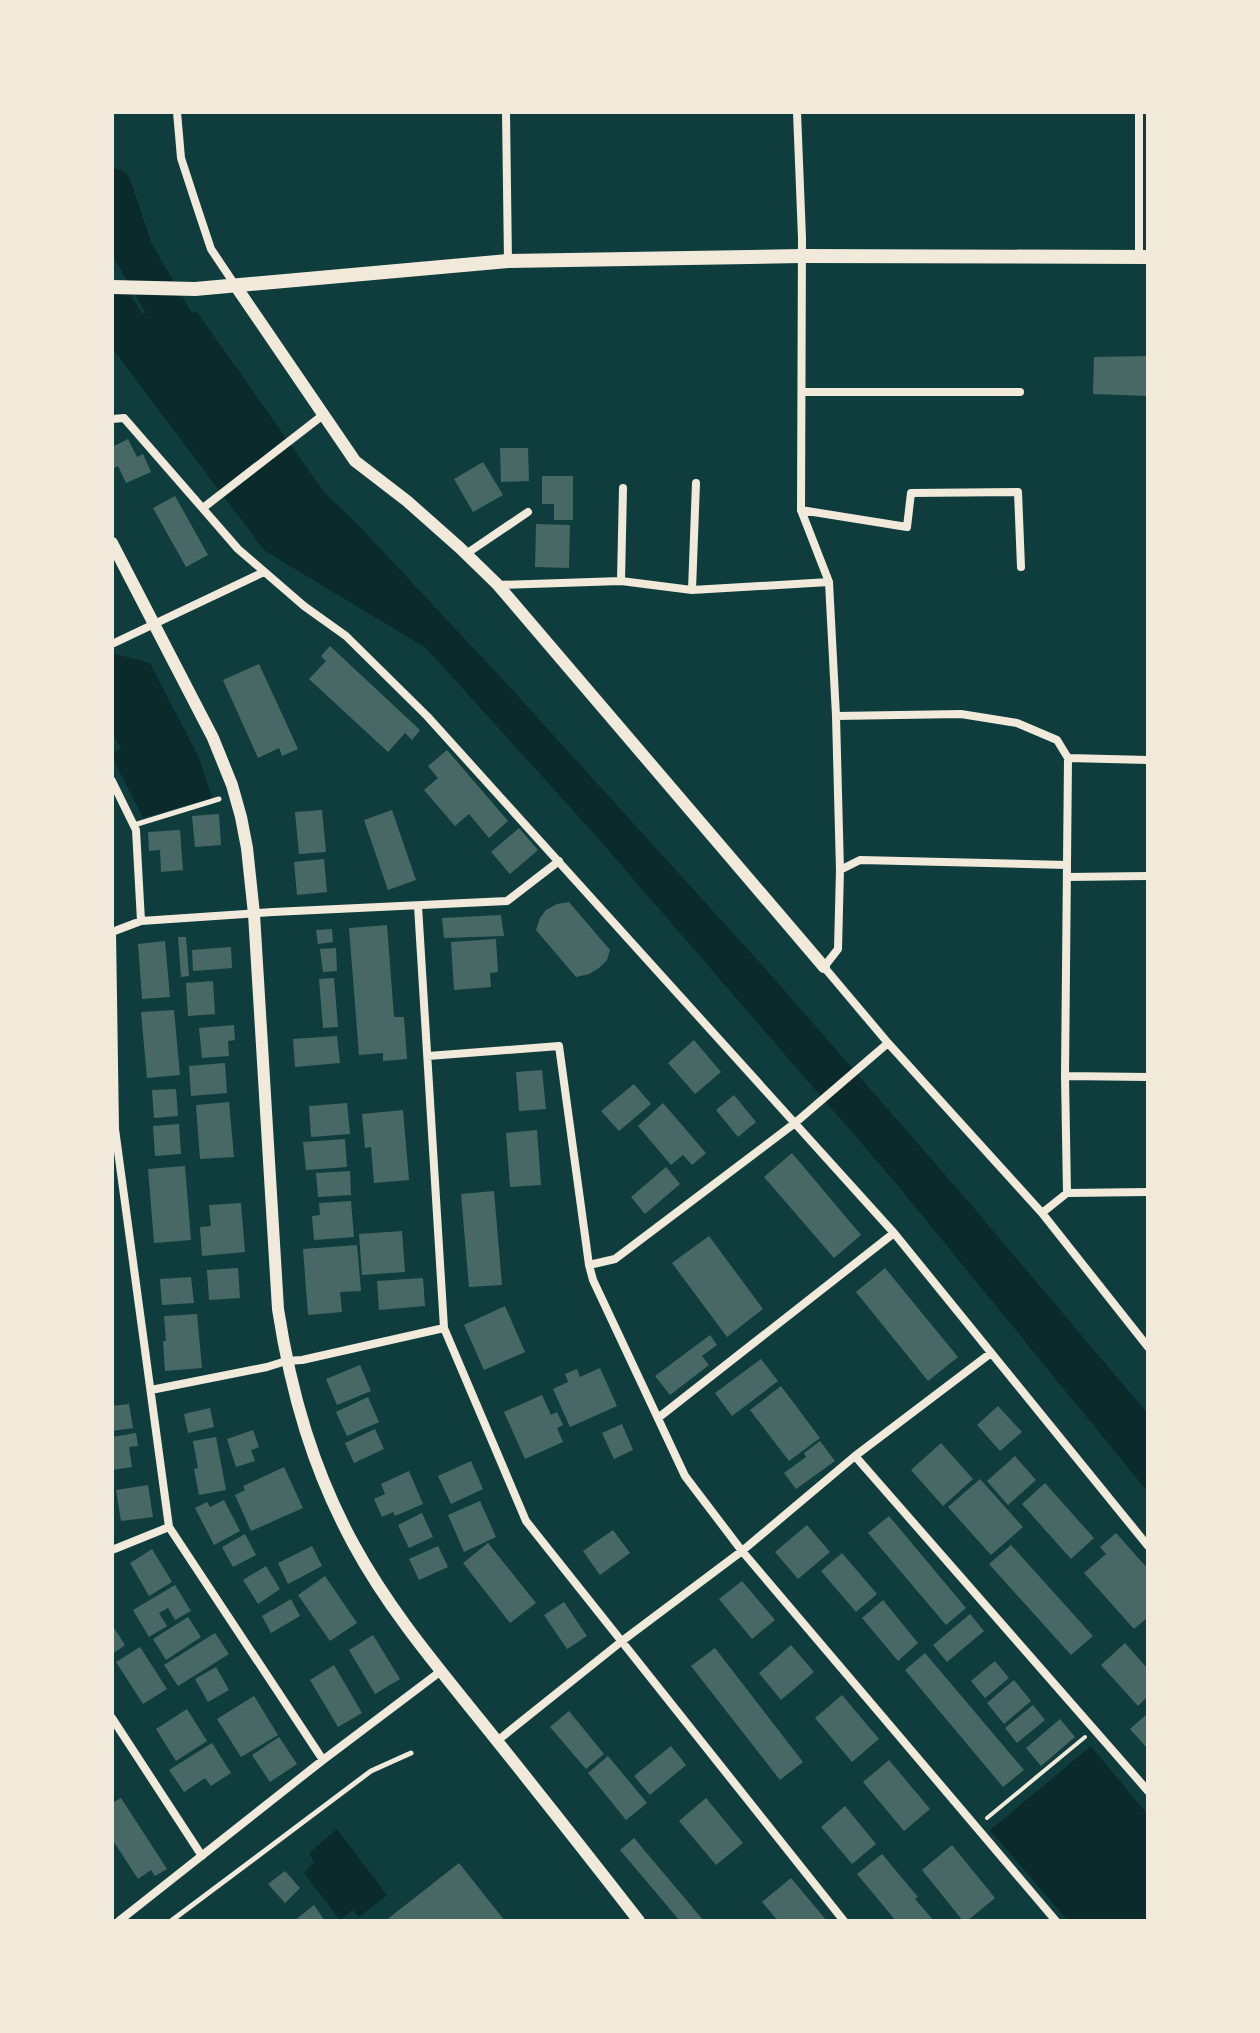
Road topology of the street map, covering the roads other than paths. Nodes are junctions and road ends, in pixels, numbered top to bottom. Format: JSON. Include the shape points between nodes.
{"nodes":[{"id":1,"x":177,"y":112,"type":"edge"},
{"id":2,"x":506,"y":112,"type":"edge"},
{"id":3,"x":797,"y":112,"type":"edge"},
{"id":4,"x":1139,"y":112,"type":"edge"},
{"id":5,"x":801,"y":256,"type":"junction"},
{"id":6,"x":1144,"y":257,"type":"edge"},
{"id":7,"x":508,"y":261,"type":"junction"},
{"id":8,"x":235,"y":285,"type":"junction"},
{"id":9,"x":112,"y":287,"type":"edge"},
{"id":10,"x":802,"y":392,"type":"junction"},
{"id":11,"x":1020,"y":392,"type":"dead end"},
{"id":12,"x":323,"y":415,"type":"junction"},
{"id":13,"x":112,"y":419,"type":"edge"},
{"id":14,"x":696,"y":483,"type":"dead end"},
{"id":15,"x":623,"y":488,"type":"dead end"},
{"id":16,"x":207,"y":505,"type":"junction"},
{"id":17,"x":801,"y":510,"type":"junction"},
{"id":18,"x":528,"y":512,"type":"dead end"},
{"id":19,"x":112,"y":543,"type":"edge"},
{"id":20,"x":466,"y":554,"type":"junction"},
{"id":21,"x":1021,"y":567,"type":"dead end"},
{"id":22,"x":264,"y":572,"type":"junction"},
{"id":23,"x":621,"y":581,"type":"junction"},
{"id":24,"x":829,"y":582,"type":"junction"},
{"id":25,"x":498,"y":585,"type":"junction"},
{"id":26,"x":692,"y":590,"type":"junction"},
{"id":27,"x":154,"y":623,"type":"junction"},
{"id":28,"x":112,"y":644,"type":"edge"},
{"id":29,"x":836,"y":716,"type":"junction"},
{"id":30,"x":1068,"y":758,"type":"junction"},
{"id":31,"x":1148,"y":760,"type":"edge"},
{"id":32,"x":112,"y":781,"type":"edge"},
{"id":33,"x":219,"y":799,"type":"dead end"},
{"id":34,"x":134,"y":825,"type":"junction"},
{"id":35,"x":559,"y":861,"type":"junction"},
{"id":36,"x":1067,"y":865,"type":"junction"},
{"id":37,"x":840,"y":870,"type":"junction"},
{"id":38,"x":1148,"y":876,"type":"edge"},
{"id":39,"x":1067,"y":877,"type":"junction"},
{"id":40,"x":418,"y":906,"type":"junction"},
{"id":41,"x":254,"y":914,"type":"junction"},
{"id":42,"x":141,"y":921,"type":"junction"},
{"id":43,"x":824,"y":967,"type":"junction"},
{"id":44,"x":888,"y":1043,"type":"junction"},
{"id":45,"x":428,"y":1056,"type":"junction"},
{"id":46,"x":1065,"y":1076,"type":"junction"},
{"id":47,"x":1148,"y":1077,"type":"edge"},
{"id":48,"x":798,"y":1121,"type":"junction"},
{"id":49,"x":114,"y":1129,"type":"edge"},
{"id":50,"x":1148,"y":1192,"type":"edge"},
{"id":51,"x":1067,"y":1193,"type":"junction"},
{"id":52,"x":1042,"y":1213,"type":"junction"},
{"id":53,"x":894,"y":1233,"type":"junction"},
{"id":54,"x":589,"y":1265,"type":"junction"},
{"id":55,"x":444,"y":1328,"type":"junction"},
{"id":56,"x":1148,"y":1347,"type":"edge"},
{"id":57,"x":991,"y":1353,"type":"junction"},
{"id":58,"x":286,"y":1361,"type":"junction"},
{"id":59,"x":151,"y":1390,"type":"junction"},
{"id":60,"x":658,"y":1418,"type":"junction"},
{"id":61,"x":855,"y":1456,"type":"junction"},
{"id":62,"x":169,"y":1527,"type":"junction"},
{"id":63,"x":1148,"y":1546,"type":"edge"},
{"id":64,"x":112,"y":1550,"type":"edge"},
{"id":65,"x":742,"y":1551,"type":"junction"},
{"id":66,"x":622,"y":1641,"type":"junction"},
{"id":67,"x":441,"y":1671,"type":"junction"},
{"id":68,"x":112,"y":1718,"type":"edge"},
{"id":69,"x":497,"y":1741,"type":"junction"},
{"id":70,"x":411,"y":1753,"type":"dead end"},
{"id":71,"x":323,"y":1760,"type":"junction"},
{"id":72,"x":1148,"y":1791,"type":"edge"},
{"id":73,"x":202,"y":1856,"type":"junction"},
{"id":74,"x":119,"y":1921,"type":"edge"},
{"id":75,"x":171,"y":1921,"type":"edge"},
{"id":76,"x":639,"y":1921,"type":"edge"},
{"id":77,"x":844,"y":1921,"type":"edge"},
{"id":78,"x":1056,"y":1921,"type":"edge"}],
"edges":[{"from":1,"to":8,"type":"street","via":[[181,158],[211,249]]},
{"from":2,"to":7,"type":"street"},
{"from":3,"to":5,"type":"street"},
{"from":4,"to":6,"type":"street"},
{"from":5,"to":6,"type":"main road"},
{"from":5,"to":7,"type":"main road"},
{"from":5,"to":10,"type":"street"},
{"from":7,"to":8,"type":"main road"},
{"from":8,"to":9,"type":"main road"},
{"from":8,"to":12,"type":"street"},
{"from":10,"to":11,"type":"street"},
{"from":10,"to":17,"type":"street"},
{"from":12,"to":16,"type":"street"},
{"from":12,"to":20,"type":"street","via":[[355,461]]},
{"from":13,"to":16,"type":"street","via":[[124,418]]},
{"from":14,"to":26,"type":"street"},
{"from":15,"to":23,"type":"street"},
{"from":16,"to":22,"type":"street","via":[[238,549]]},
{"from":17,"to":21,"type":"street","via":[[907,527],[911,493],[1018,492]]},
{"from":17,"to":24,"type":"street"},
{"from":18,"to":20,"type":"street"},
{"from":19,"to":27,"type":"street"},
{"from":20,"to":25,"type":"street"},
{"from":22,"to":27,"type":"street"},
{"from":22,"to":35,"type":"street","via":[[346,636]]},
{"from":23,"to":25,"type":"street"},
{"from":23,"to":26,"type":"street"},
{"from":24,"to":26,"type":"street"},
{"from":24,"to":29,"type":"street"},
{"from":25,"to":43,"type":"street"},
{"from":27,"to":28,"type":"street"},
{"from":27,"to":41,"type":"street","via":[[232,785],[247,848]]},
{"from":29,"to":30,"type":"street","via":[[961,714],[1017,723],[1057,740]]},
{"from":29,"to":37,"type":"street"},
{"from":30,"to":31,"type":"street"},
{"from":30,"to":36,"type":"street"},
{"from":32,"to":34,"type":"street"},
{"from":33,"to":34,"type":"lane"},
{"from":34,"to":42,"type":"street"},
{"from":35,"to":40,"type":"street","via":[[507,901]]},
{"from":35,"to":48,"type":"street"},
{"from":36,"to":37,"type":"street","via":[[860,860]]},
{"from":36,"to":39,"type":"street"},
{"from":37,"to":43,"type":"street","via":[[838,949]]},
{"from":38,"to":39,"type":"street"},
{"from":39,"to":46,"type":"street"},
{"from":40,"to":41,"type":"street"},
{"from":40,"to":45,"type":"street"},
{"from":41,"to":42,"type":"street"},
{"from":41,"to":58,"type":"street","via":[[278,1309]]},
{"from":42,"to":49,"type":"street","via":[[112,932]]},
{"from":43,"to":44,"type":"street"},
{"from":44,"to":48,"type":"street"},
{"from":44,"to":52,"type":"street"},
{"from":45,"to":54,"type":"street","via":[[559,1046]]},
{"from":45,"to":55,"type":"street"},
{"from":46,"to":47,"type":"street"},
{"from":46,"to":51,"type":"street"},
{"from":48,"to":53,"type":"street"},
{"from":48,"to":54,"type":"street","via":[[615,1259]]},
{"from":49,"to":59,"type":"street"},
{"from":50,"to":51,"type":"street"},
{"from":51,"to":52,"type":"street"},
{"from":52,"to":56,"type":"street"},
{"from":53,"to":57,"type":"street"},
{"from":53,"to":60,"type":"street"},
{"from":54,"to":60,"type":"street"},
{"from":55,"to":58,"type":"street"},
{"from":55,"to":66,"type":"street","via":[[526,1521]]},
{"from":57,"to":61,"type":"street"},
{"from":57,"to":63,"type":"street"},
{"from":58,"to":59,"type":"street"},
{"from":58,"to":67,"type":"street","via":[[331,1500],[388,1599]]},
{"from":59,"to":62,"type":"street"},
{"from":60,"to":65,"type":"street","via":[[685,1476]]},
{"from":61,"to":65,"type":"street"},
{"from":61,"to":72,"type":"street"},
{"from":62,"to":64,"type":"street"},
{"from":62,"to":71,"type":"street"},
{"from":65,"to":66,"type":"street"},
{"from":65,"to":78,"type":"street"},
{"from":66,"to":69,"type":"street"},
{"from":66,"to":77,"type":"street"},
{"from":67,"to":69,"type":"street"},
{"from":67,"to":71,"type":"street"},
{"from":68,"to":73,"type":"street"},
{"from":69,"to":76,"type":"street"},
{"from":70,"to":75,"type":"lane","via":[[371,1771]]},
{"from":71,"to":73,"type":"street"},
{"from":73,"to":74,"type":"street"}]}
